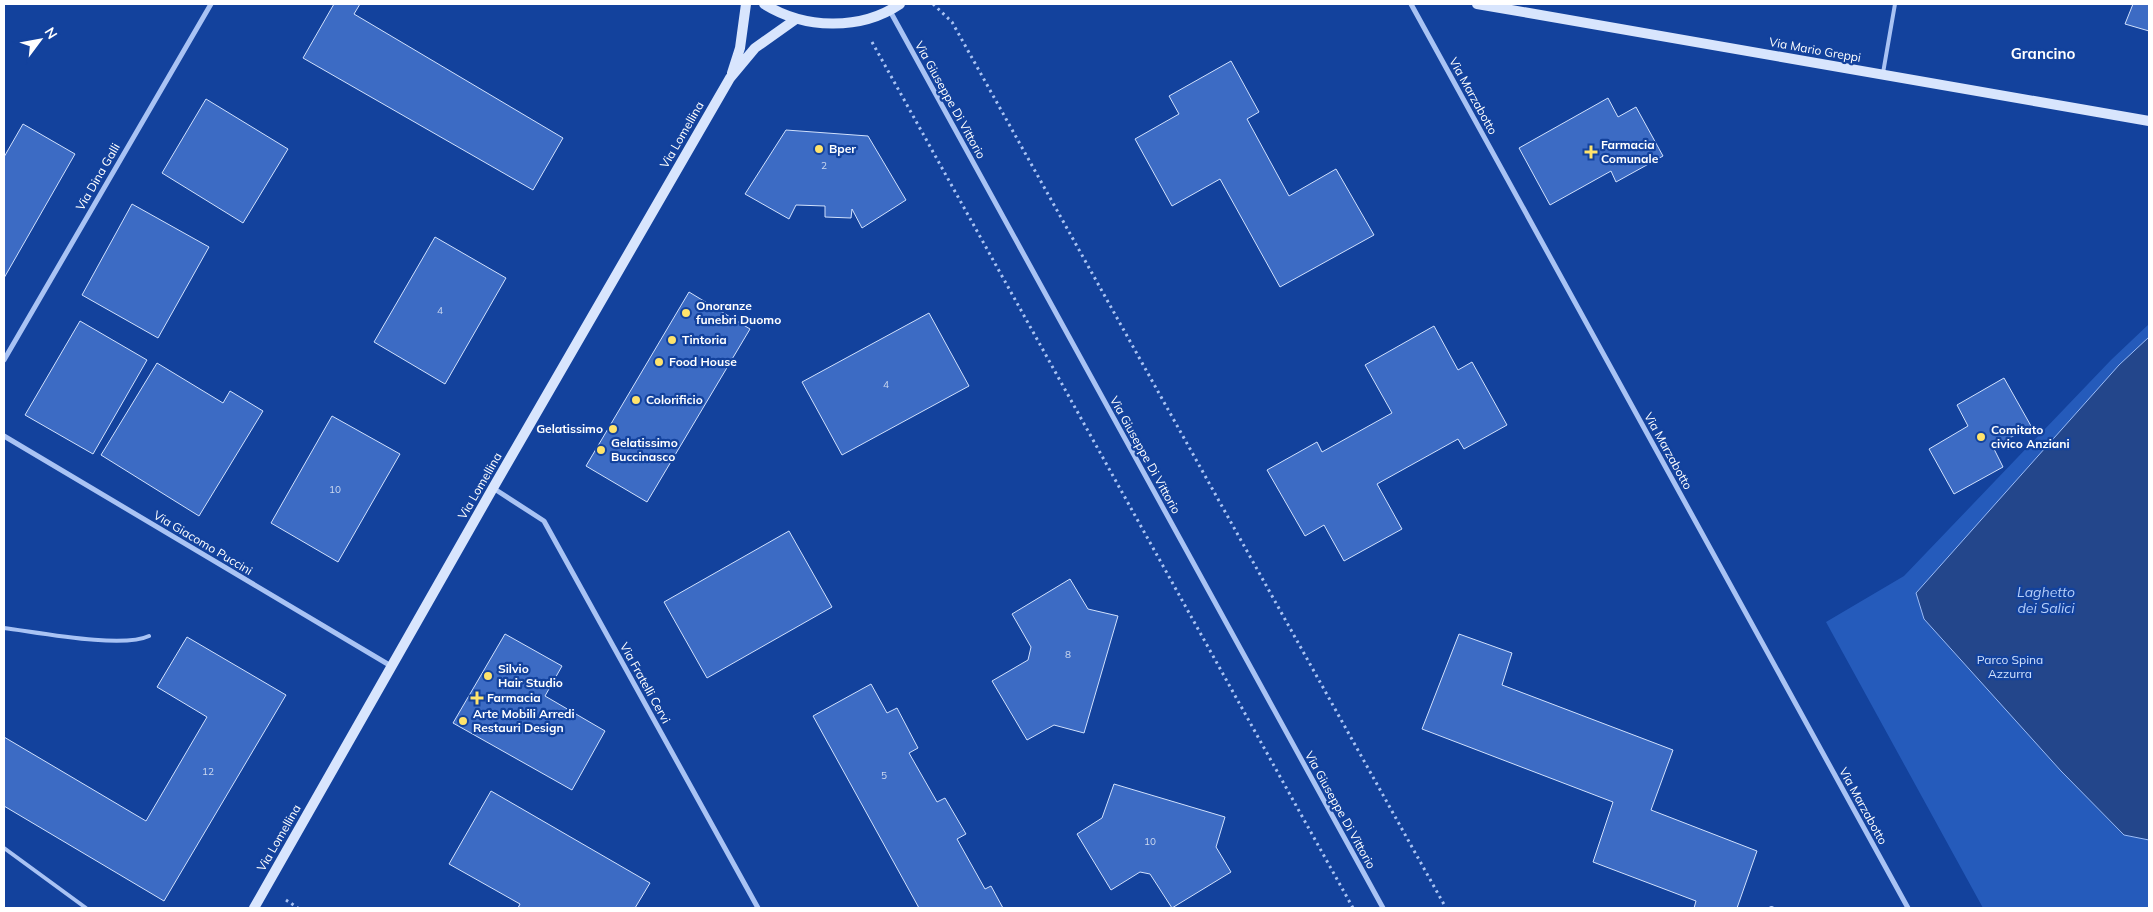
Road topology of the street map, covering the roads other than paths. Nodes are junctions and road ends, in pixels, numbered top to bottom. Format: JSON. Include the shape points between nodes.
{"nodes":[{"id":1,"x":210,"y":4,"type":"edge"},
{"id":2,"x":746,"y":4,"type":"edge"},
{"id":3,"x":764,"y":4,"type":"edge"},
{"id":4,"x":900,"y":4,"type":"edge"},
{"id":5,"x":1411,"y":4,"type":"edge"},
{"id":6,"x":1477,"y":4,"type":"edge"},
{"id":7,"x":1895,"y":4,"type":"edge"},
{"id":8,"x":890,"y":11,"type":"junction"},
{"id":9,"x":796,"y":19,"type":"junction"},
{"id":10,"x":1883,"y":75,"type":"junction"},
{"id":11,"x":730,"y":78,"type":"junction"},
{"id":12,"x":2149,"y":121,"type":"edge"},
{"id":13,"x":4,"y":360,"type":"edge"},
{"id":14,"x":4,"y":436,"type":"edge"},
{"id":15,"x":493,"y":488,"type":"junction"},
{"id":16,"x":4,"y":628,"type":"edge"},
{"id":17,"x":149,"y":636,"type":"dead end"},
{"id":18,"x":391,"y":666,"type":"junction"},
{"id":19,"x":4,"y":848,"type":"edge"},
{"id":20,"x":86,"y":908,"type":"edge"},
{"id":21,"x":254,"y":908,"type":"edge"},
{"id":22,"x":758,"y":908,"type":"edge"},
{"id":23,"x":1383,"y":908,"type":"edge"},
{"id":24,"x":1908,"y":908,"type":"edge"}],
"edges":[{"from":1,"to":13,"type":"street","name":"Via Dina Galli"},
{"from":2,"to":11,"type":"main road","name":"Via Lomellina","via":[[740,48]]},
{"from":3,"to":9,"type":"main road"},
{"from":4,"to":8,"type":"main road"},
{"from":5,"to":24,"type":"street","name":"Via Marzabotto"},
{"from":6,"to":10,"type":"main road","name":"Via Mario Greppi"},
{"from":7,"to":10,"type":"lane"},
{"from":8,"to":9,"type":"main road","via":[[861,21],[817,24]]},
{"from":8,"to":23,"type":"street","name":"Via Giuseppe Di Vittorio"},
{"from":9,"to":11,"type":"main road","name":"Via Lomellina","via":[[755,48]]},
{"from":10,"to":12,"type":"main road","name":"Via Mario Greppi"},
{"from":11,"to":15,"type":"main road","name":"Via Lomellina"},
{"from":14,"to":18,"type":"street","name":"Via Giacomo Puccini"},
{"from":15,"to":18,"type":"main road","name":"Via Lomellina"},
{"from":15,"to":22,"type":"street","name":"Via Fratelli Cervi","via":[[544,521]]},
{"from":16,"to":17,"type":"lane","via":[[89,639],[140,640]]},
{"from":18,"to":21,"type":"main road","name":"Via Lomellina"},
{"from":19,"to":20,"type":"lane"}]}
